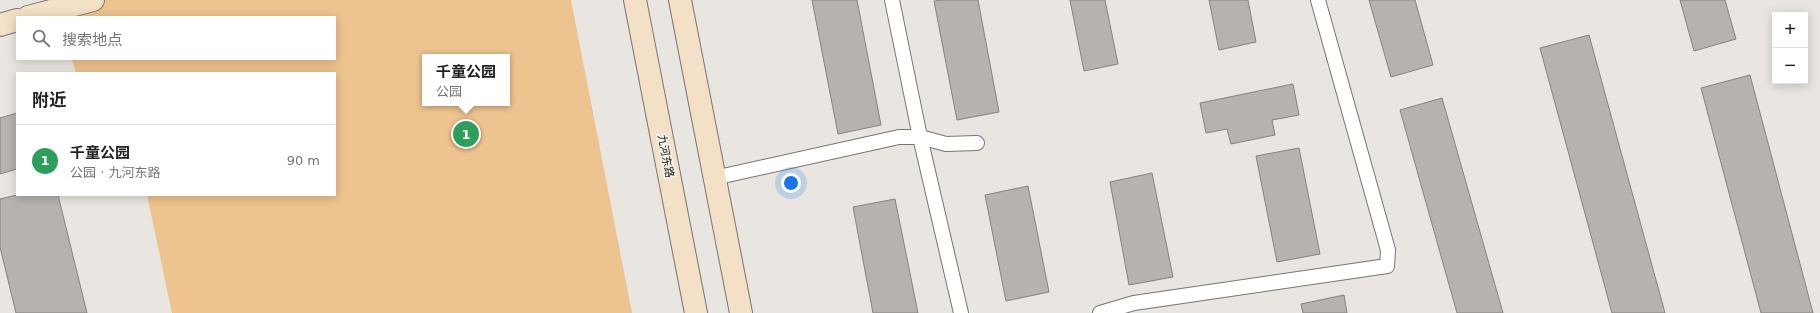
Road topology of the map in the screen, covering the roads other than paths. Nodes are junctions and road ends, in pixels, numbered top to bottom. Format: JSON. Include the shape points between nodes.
{"nodes":[{"id":1,"x":93,"y":0,"type":"edge"},
{"id":2,"x":635,"y":0,"type":"edge"},
{"id":3,"x":680,"y":0,"type":"edge"},
{"id":4,"x":892,"y":0,"type":"edge"},
{"id":5,"x":1318,"y":0,"type":"edge"},
{"id":6,"x":32,"y":16,"type":"edge"},
{"id":7,"x":16,"y":20,"type":"edge"},
{"id":8,"x":0,"y":24,"type":"edge"},
{"id":9,"x":920,"y":137,"type":"junction"},
{"id":10,"x":977,"y":143,"type":"dead end"},
{"id":11,"x":714,"y":178,"type":"junction"},
{"id":12,"x":696,"y":313,"type":"edge"},
{"id":13,"x":741,"y":313,"type":"edge"},
{"id":14,"x":961,"y":313,"type":"edge"},
{"id":15,"x":1100,"y":313,"type":"edge"}],
"edges":[{"from":1,"to":6,"type":"main road"},
{"from":2,"to":12,"type":"main road","name":"九河东路"},
{"from":3,"to":11,"type":"main road"},
{"from":4,"to":9,"type":"lane"},
{"from":5,"to":15,"type":"lane","via":[[1388,250],[1387,266],[1134,303]]},
{"from":7,"to":8,"type":"main road"},
{"from":9,"to":10,"type":"lane","via":[[946,144]]},
{"from":9,"to":11,"type":"lane","via":[[899,138]]},
{"from":9,"to":14,"type":"lane"},
{"from":11,"to":13,"type":"main road"}]}
